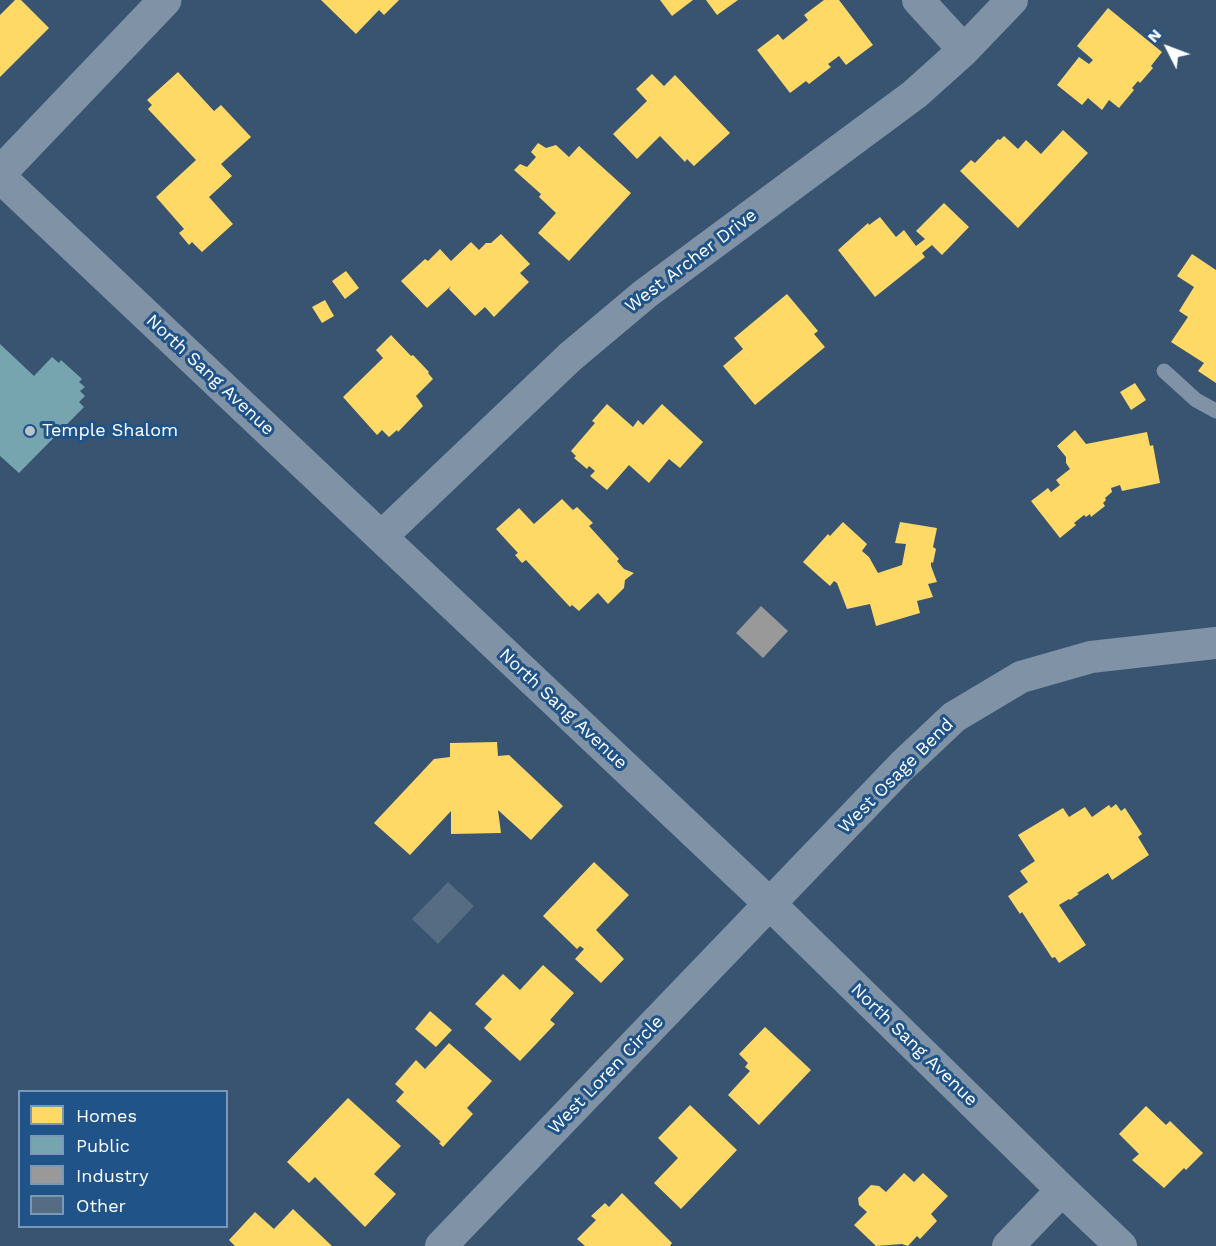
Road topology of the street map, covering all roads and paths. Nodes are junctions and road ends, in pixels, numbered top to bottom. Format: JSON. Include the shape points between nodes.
{"nodes":[{"id":1,"x":165,"y":0,"type":"edge"},
{"id":2,"x":918,"y":0,"type":"edge"},
{"id":3,"x":1012,"y":0,"type":"edge"},
{"id":4,"x":964,"y":50,"type":"junction"},
{"id":5,"x":0,"y":175,"type":"edge"},
{"id":6,"x":1164,"y":372,"type":"dead end"},
{"id":7,"x":1216,"y":411,"type":"edge"},
{"id":8,"x":381,"y":537,"type":"junction"},
{"id":9,"x":1216,"y":643,"type":"edge"},
{"id":10,"x":770,"y":904,"type":"junction"},
{"id":11,"x":1062,"y":1190,"type":"junction"},
{"id":12,"x":441,"y":1246,"type":"edge"},
{"id":13,"x":1008,"y":1246,"type":"edge"},
{"id":14,"x":1121,"y":1246,"type":"edge"}],
"edges":[{"from":1,"to":5,"type":"street"},
{"from":2,"to":4,"type":"street"},
{"from":3,"to":4,"type":"street","name":"West Archer Drive"},
{"from":4,"to":8,"type":"street","name":"West Archer Drive","via":[[915,94],[645,294],[570,357]]},
{"from":5,"to":8,"type":"street","name":"North Sang Avenue"},
{"from":6,"to":7,"type":"lane","via":[[1196,400]]},
{"from":8,"to":10,"type":"street","name":"North Sang Avenue"},
{"from":9,"to":10,"type":"street","name":"West Osage Bend","via":[[1091,657],[1021,677],[954,717]]},
{"from":10,"to":11,"type":"street","name":"North Sang Avenue"},
{"from":10,"to":12,"type":"street","name":"West Loren Circle"},
{"from":11,"to":13,"type":"street"},
{"from":11,"to":14,"type":"street","name":"North Sang Avenue"}]}
